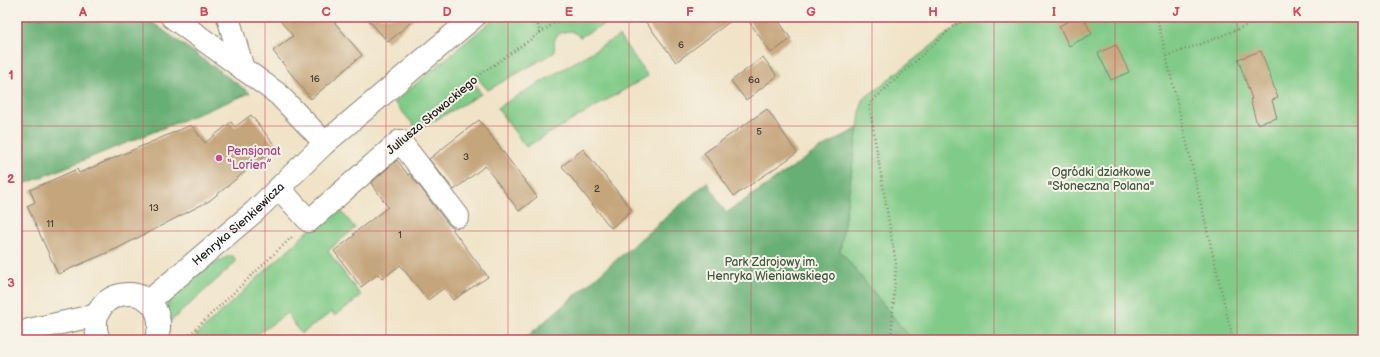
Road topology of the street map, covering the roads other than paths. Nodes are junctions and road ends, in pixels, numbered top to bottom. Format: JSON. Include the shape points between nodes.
{"nodes":[{"id":1,"x":172,"y":17,"type":"edge"},
{"id":2,"x":228,"y":17,"type":"edge"},
{"id":3,"x":474,"y":17,"type":"edge"},
{"id":4,"x":243,"y":69,"type":"junction"},
{"id":5,"x":326,"y":143,"type":"junction"},
{"id":6,"x":279,"y":188,"type":"junction"},
{"id":7,"x":458,"y":216,"type":"dead end"},
{"id":8,"x":149,"y":301,"type":"junction"},
{"id":9,"x":97,"y":315,"type":"junction"},
{"id":10,"x":17,"y":337,"type":"edge"},
{"id":11,"x":99,"y":340,"type":"edge"},
{"id":12,"x":155,"y":340,"type":"edge"}],
"edges":[{"from":1,"to":4,"type":"street"},
{"from":2,"to":4,"type":"street"},
{"from":3,"to":5,"type":"street","name":"Henryka Sienkiewicza"},
{"from":4,"to":5,"type":"street","via":[[278,94]]},
{"from":5,"to":6,"type":"street","name":"Henryka Sienkiewicza"},
{"from":6,"to":7,"type":"street","name":"Juliusza Słowackiego","via":[[309,221],[400,141]]},
{"from":6,"to":8,"type":"street","name":"Henryka Sienkiewicza"},
{"from":8,"to":9,"type":"street","via":[[138,295],[125,293],[108,300]]},
{"from":8,"to":12,"type":"street","via":[[160,323]]},
{"from":9,"to":10,"type":"street","via":[[29,330]]},
{"from":9,"to":11,"type":"street","via":[[96,328]]}]}
